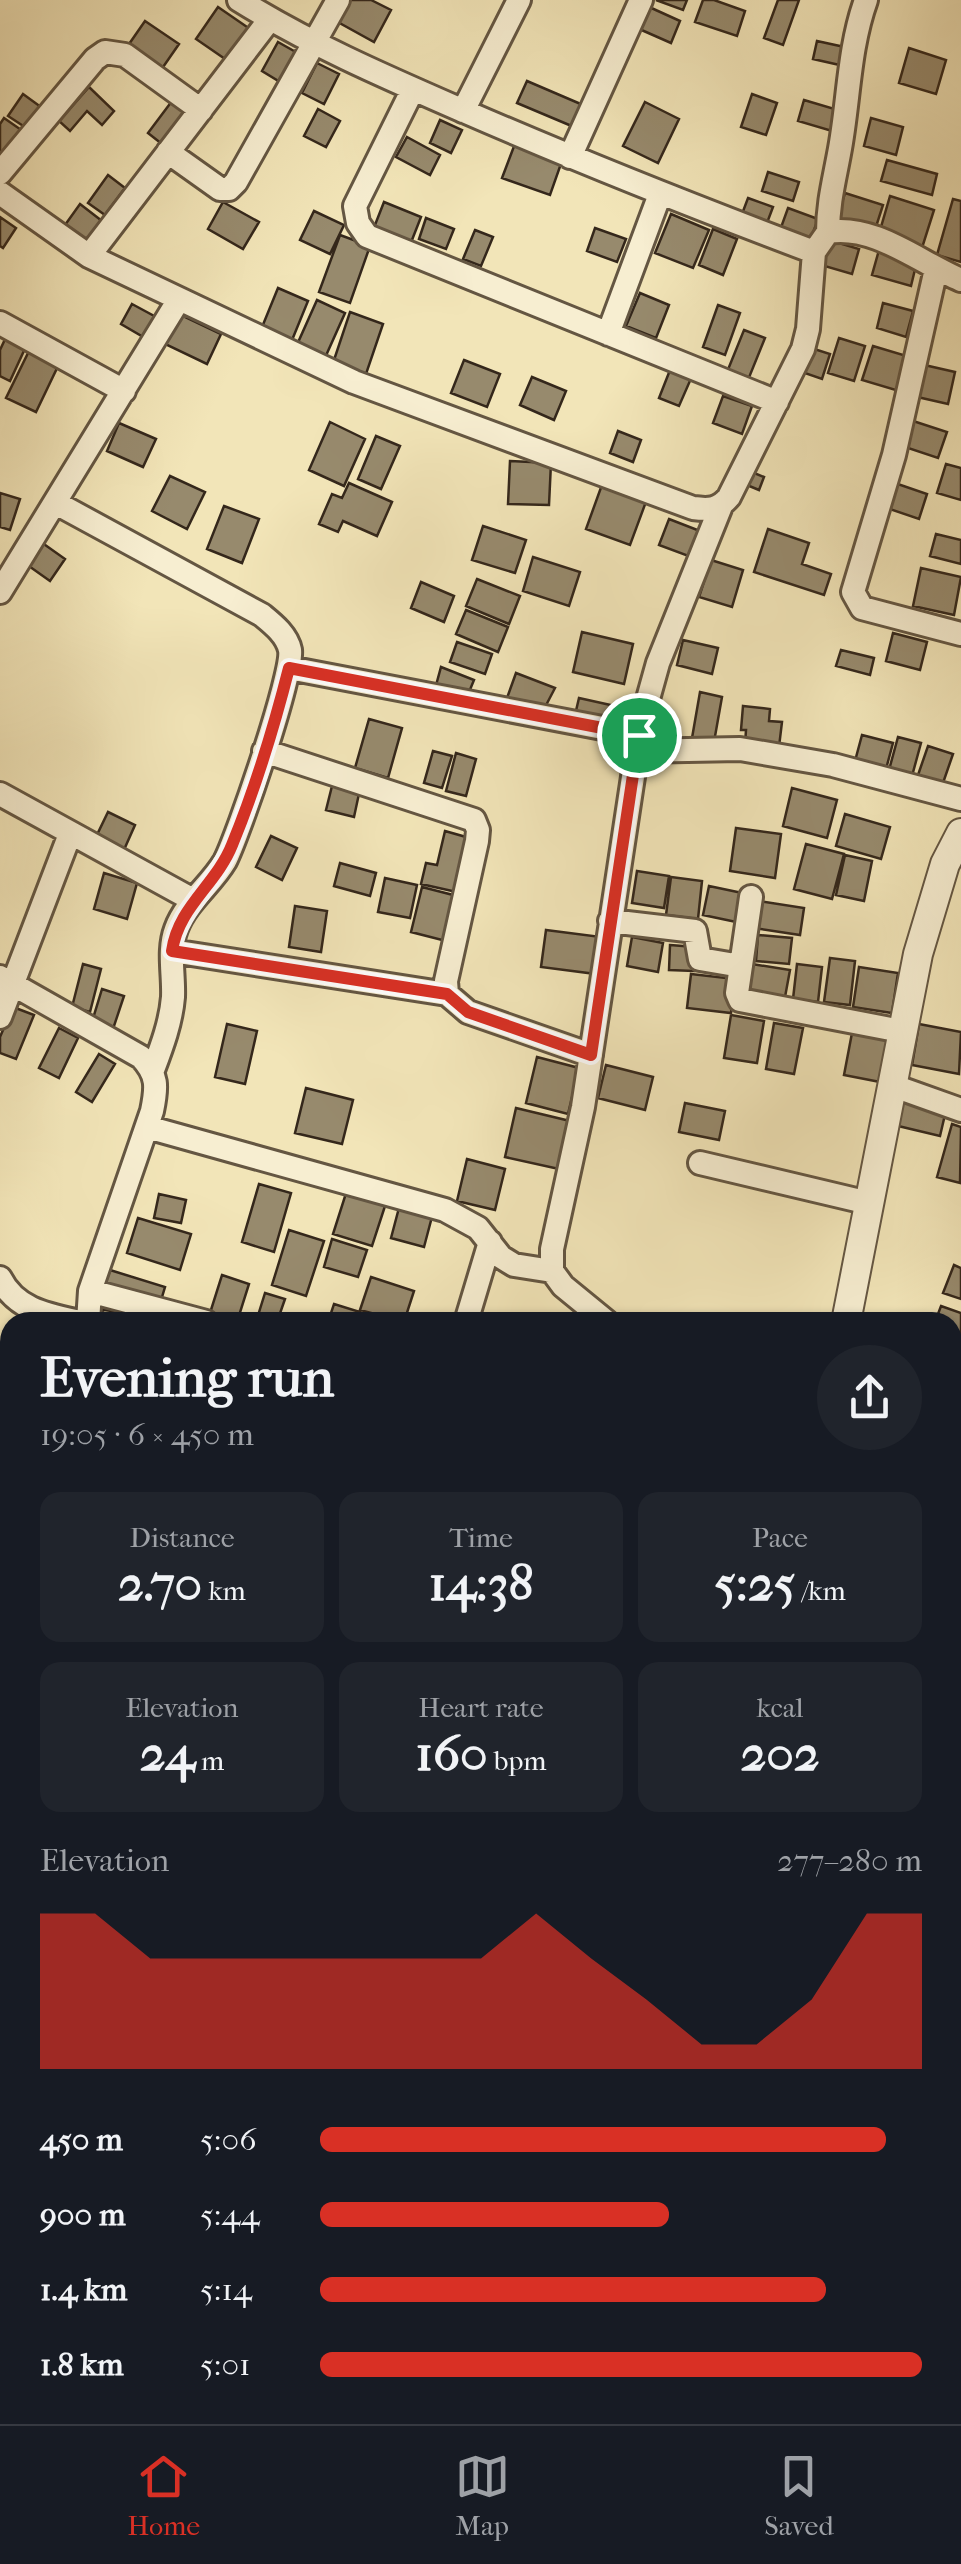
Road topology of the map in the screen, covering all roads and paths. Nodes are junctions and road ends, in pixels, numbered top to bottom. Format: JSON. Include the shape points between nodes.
{"nodes":[{"id":1,"x":239,"y":0,"type":"edge"},
{"id":2,"x":338,"y":0,"type":"edge"},
{"id":3,"x":519,"y":0,"type":"edge"},
{"id":4,"x":640,"y":0,"type":"edge"},
{"id":5,"x":866,"y":0,"type":"edge"},
{"id":6,"x":270,"y":19,"type":"junction"},
{"id":7,"x":314,"y":43,"type":"junction"},
{"id":8,"x":413,"y":90,"type":"junction"},
{"id":9,"x":201,"y":110,"type":"junction"},
{"id":10,"x":463,"y":110,"type":"junction"},
{"id":11,"x":168,"y":152,"type":"junction"},
{"id":12,"x":570,"y":157,"type":"junction"},
{"id":13,"x":0,"y":173,"type":"edge"},
{"id":14,"x":0,"y":193,"type":"edge"},
{"id":15,"x":660,"y":194,"type":"junction"},
{"id":16,"x":828,"y":232,"type":"junction"},
{"id":17,"x":814,"y":252,"type":"junction"},
{"id":18,"x":89,"y":256,"type":"junction"},
{"id":19,"x":936,"y":269,"type":"junction"},
{"id":20,"x":961,"y":280,"type":"edge"},
{"id":21,"x":178,"y":300,"type":"junction"},
{"id":22,"x":0,"y":323,"type":"edge"},
{"id":23,"x":608,"y":334,"type":"junction"},
{"id":24,"x":124,"y":391,"type":"junction"},
{"id":25,"x":777,"y":402,"type":"junction"},
{"id":26,"x":56,"y":502,"type":"junction"},
{"id":27,"x":721,"y":506,"type":"junction"},
{"id":28,"x":0,"y":592,"type":"edge"},
{"id":29,"x":961,"y":634,"type":"edge"},
{"id":30,"x":289,"y":668,"type":"junction"},
{"id":31,"x":637,"y":743,"type":"junction"},
{"id":32,"x":264,"y":751,"type":"junction"},
{"id":33,"x":0,"y":794,"type":"edge"},
{"id":34,"x":961,"y":799,"type":"edge"},
{"id":35,"x":961,"y":833,"type":"edge"},
{"id":36,"x":70,"y":834,"type":"junction"},
{"id":37,"x":752,"y":897,"type":"dead end"},
{"id":38,"x":193,"y":900,"type":"junction"},
{"id":39,"x":610,"y":921,"type":"junction"},
{"id":40,"x":172,"y":951,"type":"junction"},
{"id":41,"x":741,"y":966,"type":"junction"},
{"id":42,"x":6,"y":980,"type":"edge"},
{"id":43,"x":447,"y":994,"type":"junction"},
{"id":44,"x":0,"y":1018,"type":"edge"},
{"id":45,"x":901,"y":1031,"type":"junction"},
{"id":46,"x":591,"y":1055,"type":"junction"},
{"id":47,"x":153,"y":1070,"type":"junction"},
{"id":48,"x":891,"y":1085,"type":"junction"},
{"id":49,"x":961,"y":1110,"type":"edge"},
{"id":50,"x":147,"y":1127,"type":"junction"},
{"id":51,"x":700,"y":1162,"type":"dead end"},
{"id":52,"x":869,"y":1203,"type":"junction"},
{"id":53,"x":490,"y":1242,"type":"junction"},
{"id":54,"x":552,"y":1271,"type":"junction"},
{"id":55,"x":0,"y":1278,"type":"edge"},
{"id":56,"x":90,"y":1291,"type":"junction"},
{"id":57,"x":36,"y":1312,"type":"edge"},
{"id":58,"x":89,"y":1312,"type":"edge"},
{"id":59,"x":169,"y":1312,"type":"edge"},
{"id":60,"x":469,"y":1312,"type":"edge"},
{"id":61,"x":596,"y":1312,"type":"edge"},
{"id":62,"x":848,"y":1312,"type":"edge"}],
"edges":[{"from":1,"to":6,"type":"street"},
{"from":2,"to":7,"type":"street"},
{"from":3,"to":10,"type":"street"},
{"from":4,"to":12,"type":"street"},
{"from":5,"to":16,"type":"street","via":[[848,74]]},
{"from":6,"to":7,"type":"street"},
{"from":6,"to":9,"type":"street"},
{"from":7,"to":8,"type":"street"},
{"from":7,"to":11,"type":"street","via":[[229,189]]},
{"from":8,"to":10,"type":"street"},
{"from":8,"to":23,"type":"street","via":[[355,206],[366,236]]},
{"from":9,"to":11,"type":"street"},
{"from":9,"to":13,"type":"street","via":[[125,55],[105,52]]},
{"from":10,"to":12,"type":"street"},
{"from":11,"to":18,"type":"street"},
{"from":12,"to":15,"type":"street"},
{"from":14,"to":18,"type":"street"},
{"from":15,"to":17,"type":"street"},
{"from":15,"to":23,"type":"street"},
{"from":16,"to":17,"type":"street"},
{"from":16,"to":19,"type":"street","via":[[860,234]]},
{"from":17,"to":25,"type":"street","via":[[803,349]]},
{"from":18,"to":21,"type":"street"},
{"from":19,"to":20,"type":"street"},
{"from":19,"to":29,"type":"street","via":[[894,454],[853,592],[862,608]]},
{"from":21,"to":24,"type":"street"},
{"from":21,"to":27,"type":"street","via":[[354,382],[693,508]]},
{"from":22,"to":24,"type":"street"},
{"from":23,"to":25,"type":"street"},
{"from":24,"to":26,"type":"street"},
{"from":25,"to":27,"type":"street"},
{"from":26,"to":28,"type":"street"},
{"from":26,"to":30,"type":"street","via":[[262,615],[284,636]]},
{"from":27,"to":31,"type":"street","via":[[658,663]]},
{"from":30,"to":31,"type":"street"},
{"from":30,"to":32,"type":"street"},
{"from":31,"to":34,"type":"street","via":[[740,749],[833,765]]},
{"from":31,"to":39,"type":"street"},
{"from":32,"to":38,"type":"street","via":[[232,844]]},
{"from":32,"to":43,"type":"street","via":[[474,820],[477,840]]},
{"from":33,"to":36,"type":"street"},
{"from":35,"to":45,"type":"street","via":[[929,910]]},
{"from":36,"to":38,"type":"street"},
{"from":36,"to":42,"type":"street"},
{"from":37,"to":41,"type":"street"},
{"from":38,"to":40,"type":"street","via":[[180,918]]},
{"from":39,"to":41,"type":"street","via":[[695,930],[700,960]]},
{"from":39,"to":46,"type":"street"},
{"from":40,"to":43,"type":"street"},
{"from":40,"to":47,"type":"street","via":[[168,1024]]},
{"from":41,"to":45,"type":"street","via":[[737,993],[745,1003]]},
{"from":42,"to":44,"type":"street"},
{"from":42,"to":47,"type":"street"},
{"from":43,"to":46,"type":"street","via":[[468,1012]]},
{"from":45,"to":48,"type":"street"},
{"from":46,"to":54,"type":"street"},
{"from":47,"to":50,"type":"street","via":[[157,1088]]},
{"from":48,"to":49,"type":"street"},
{"from":48,"to":52,"type":"street"},
{"from":50,"to":53,"type":"street","via":[[445,1210]]},
{"from":50,"to":56,"type":"street"},
{"from":51,"to":52,"type":"street"},
{"from":52,"to":62,"type":"street"},
{"from":53,"to":54,"type":"street","via":[[514,1265]]},
{"from":53,"to":60,"type":"street"},
{"from":54,"to":61,"type":"street"},
{"from":55,"to":57,"type":"street","via":[[12,1297]]},
{"from":56,"to":58,"type":"street"},
{"from":56,"to":59,"type":"street"}]}
